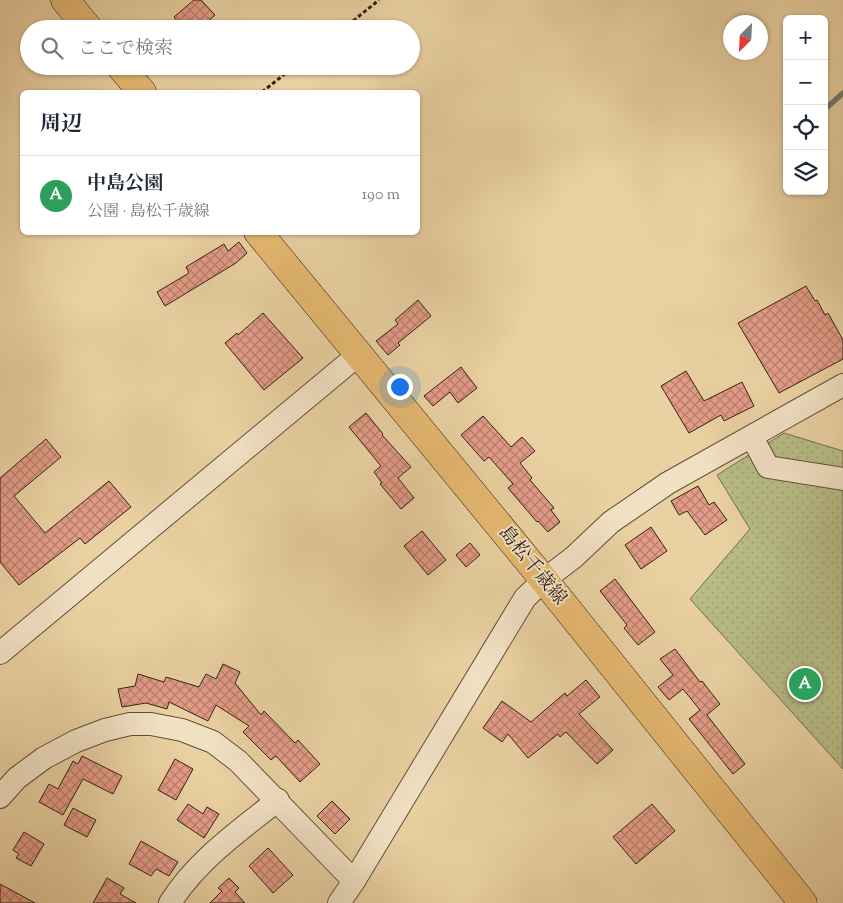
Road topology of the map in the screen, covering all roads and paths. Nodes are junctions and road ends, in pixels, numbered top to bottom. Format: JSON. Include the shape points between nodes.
{"nodes":[{"id":1,"x":66,"y":0,"type":"edge"},
{"id":2,"x":379,"y":0,"type":"edge"},
{"id":3,"x":82,"y":20,"type":"edge"},
{"id":4,"x":354,"y":20,"type":"edge"},
{"id":5,"x":128,"y":75,"type":"edge"},
{"id":6,"x":284,"y":75,"type":"edge"},
{"id":7,"x":140,"y":90,"type":"edge"},
{"id":8,"x":265,"y":90,"type":"edge"},
{"id":9,"x":260,"y":235,"type":"edge"},
{"id":10,"x":358,"y":355,"type":"junction"},
{"id":11,"x":843,"y":385,"type":"edge"},
{"id":12,"x":752,"y":437,"type":"junction"},
{"id":13,"x":843,"y":479,"type":"edge"},
{"id":14,"x":544,"y":580,"type":"junction"},
{"id":15,"x":0,"y":653,"type":"edge"},
{"id":16,"x":1,"y":793,"type":"edge"},
{"id":17,"x":278,"y":800,"type":"junction"},
{"id":18,"x":354,"y":881,"type":"junction"},
{"id":19,"x":170,"y":903,"type":"edge"},
{"id":20,"x":340,"y":903,"type":"edge"},
{"id":21,"x":803,"y":903,"type":"edge"}],
"edges":[{"from":1,"to":3,"type":"main road"},
{"from":2,"to":4,"type":"path"},
{"from":5,"to":7,"type":"main road"},
{"from":6,"to":8,"type":"path"},
{"from":9,"to":10,"type":"main road","name":"島松千歳線"},
{"from":10,"to":14,"type":"main road","name":"島松千歳線"},
{"from":10,"to":15,"type":"street"},
{"from":11,"to":12,"type":"street"},
{"from":12,"to":13,"type":"street","via":[[768,467]]},
{"from":12,"to":14,"type":"street","via":[[668,484],[611,522]]},
{"from":14,"to":18,"type":"street","via":[[525,598]]},
{"from":14,"to":21,"type":"main road","name":"島松千歳線"},
{"from":16,"to":17,"type":"street","via":[[44,758],[76,741],[130,724],[151,724],[182,730],[213,742]]},
{"from":17,"to":18,"type":"street"},
{"from":17,"to":19,"type":"street","via":[[214,850]]},
{"from":18,"to":20,"type":"street"}]}
